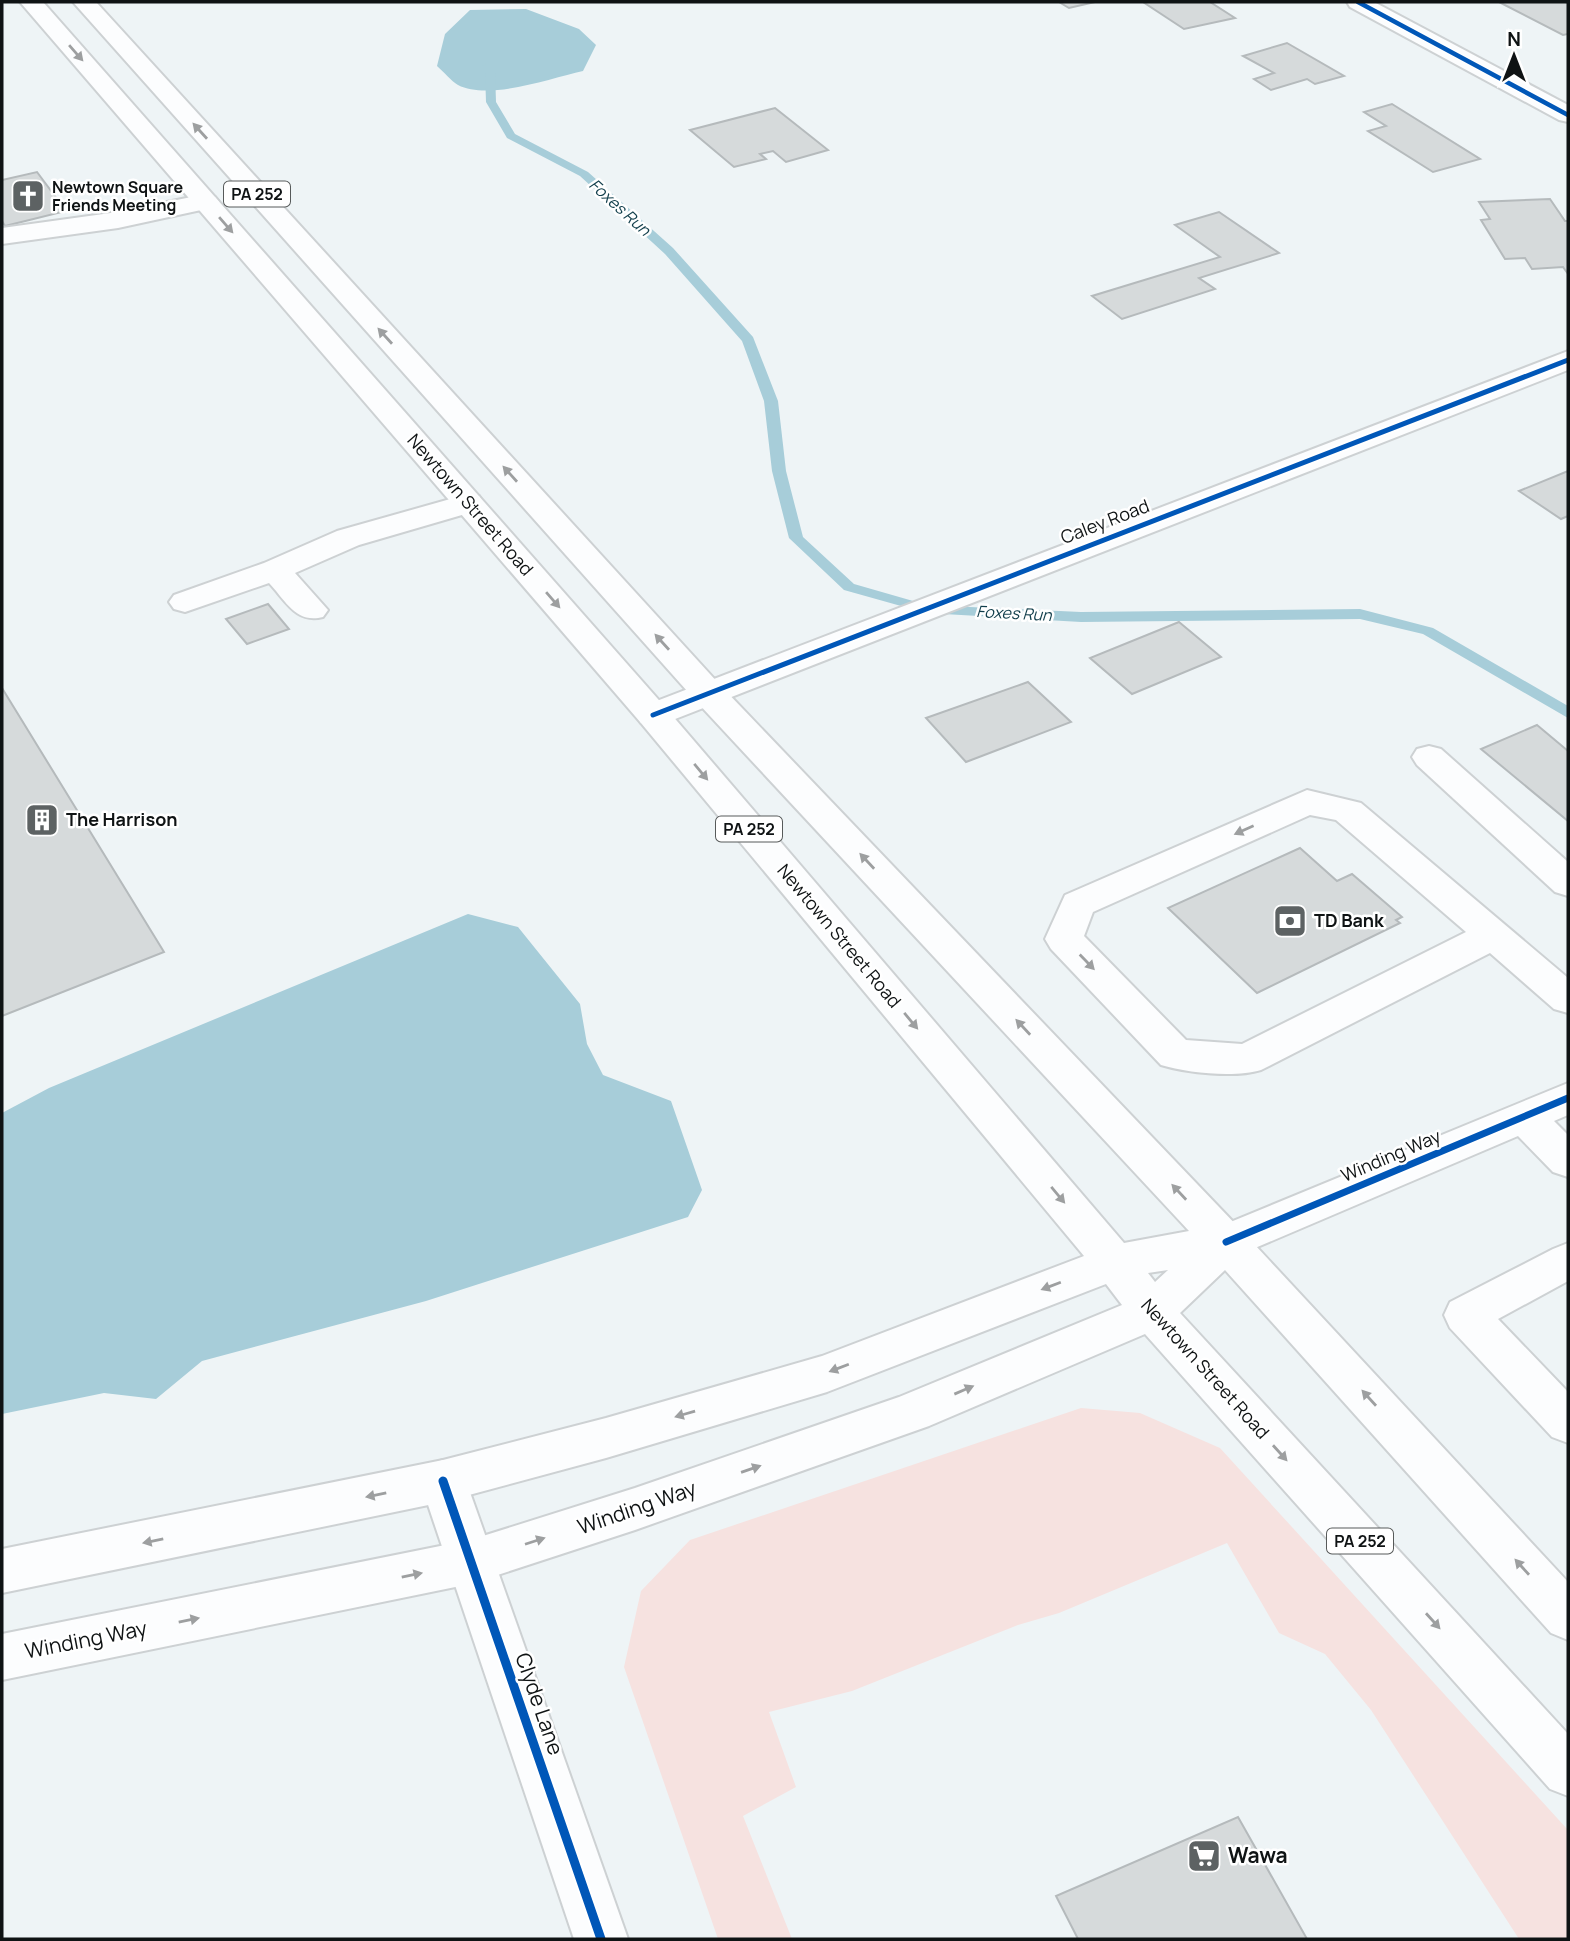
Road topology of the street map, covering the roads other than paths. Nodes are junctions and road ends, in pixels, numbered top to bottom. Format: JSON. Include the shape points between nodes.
{"nodes":[{"id":1,"x":32,"y":2,"type":"edge"},
{"id":2,"x":83,"y":2,"type":"edge"},
{"id":3,"x":1358,"y":2,"type":"edge"},
{"id":4,"x":1568,"y":115,"type":"edge"},
{"id":5,"x":206,"y":202,"type":"junction"},
{"id":6,"x":2,"y":236,"type":"edge"},
{"id":7,"x":1568,"y":360,"type":"edge"},
{"id":8,"x":468,"y":503,"type":"junction"},
{"id":9,"x":275,"y":570,"type":"junction"},
{"id":10,"x":185,"y":602,"type":"dead end"},
{"id":11,"x":312,"y":610,"type":"dead end"},
{"id":12,"x":708,"y":693,"type":"junction"},
{"id":13,"x":653,"y":715,"type":"junction"},
{"id":14,"x":1429,"y":757,"type":"dead end"},
{"id":15,"x":1568,"y":883,"type":"edge"},
{"id":16,"x":1493,"y":935,"type":"junction"},
{"id":17,"x":1568,"y":999,"type":"edge"},
{"id":18,"x":1568,"y":1098,"type":"edge"},
{"id":19,"x":1524,"y":1117,"type":"junction"},
{"id":20,"x":1568,"y":1161,"type":"edge"},
{"id":21,"x":1226,"y":1242,"type":"junction"},
{"id":22,"x":1568,"y":1261,"type":"edge"},
{"id":23,"x":1115,"y":1262,"type":"junction"},
{"id":24,"x":1152,"y":1311,"type":"junction"},
{"id":25,"x":1568,"y":1423,"type":"edge"},
{"id":26,"x":443,"y":1481,"type":"junction"},
{"id":27,"x":470,"y":1562,"type":"junction"},
{"id":28,"x":2,"y":1571,"type":"edge"},
{"id":29,"x":1568,"y":1617,"type":"edge"},
{"id":30,"x":2,"y":1657,"type":"edge"},
{"id":31,"x":1568,"y":1771,"type":"edge"},
{"id":32,"x":601,"y":1939,"type":"edge"}],
"edges":[{"from":1,"to":5,"type":"main road","name":"Newtown Street Road","number":"PA 252","one_way":true},
{"from":12,"to":2,"type":"main road","number":"PA 252","one_way":true},
{"from":3,"to":4,"type":"main road"},
{"from":5,"to":6,"type":"main road"},
{"from":5,"to":8,"type":"main road","name":"Newtown Street Road","number":"PA 252","one_way":true},
{"from":7,"to":12,"type":"main road","name":"Caley Road"},
{"from":8,"to":9,"type":"main road","via":[[348,538]]},
{"from":8,"to":13,"type":"main road","name":"Newtown Street Road","number":"PA 252","one_way":true},
{"from":9,"to":10,"type":"main road"},
{"from":9,"to":11,"type":"main road"},
{"from":12,"to":13,"type":"main road","name":"Caley Road"},
{"from":21,"to":12,"type":"main road","number":"PA 252","one_way":true},
{"from":13,"to":23,"type":"main road","name":"Newtown Street Road","number":"PA 252","one_way":true},
{"from":14,"to":15,"type":"main road"},
{"from":16,"to":16,"type":"main road","one_way":true,"via":[[1349,811],[1307,802],[1077,904],[1064,939],[1175,1054],[1247,1059]]},
{"from":16,"to":17,"type":"main road"},
{"from":18,"to":19,"type":"main road","name":"Winding Way"},
{"from":19,"to":20,"type":"main road"},
{"from":19,"to":21,"type":"main road","name":"Winding Way"},
{"from":21,"to":23,"type":"main road","name":"Winding Way"},
{"from":21,"to":24,"type":"main road","name":"Winding Way"},
{"from":29,"to":21,"type":"main road","number":"PA 252","one_way":true},
{"from":22,"to":25,"type":"main road","via":[[1466,1315]]},
{"from":23,"to":24,"type":"main road","name":"Newtown Street Road","number":"PA 252"},
{"from":23,"to":26,"type":"main road","name":"Winding Way","one_way":true,"via":[[827,1373]]},
{"from":27,"to":24,"type":"main road","name":"Winding Way","one_way":true,"via":[[913,1412]]},
{"from":24,"to":31,"type":"main road","name":"Newtown Street Road","number":"PA 252","one_way":true},
{"from":26,"to":27,"type":"main road","name":"Clyde Lane"},
{"from":26,"to":28,"type":"main road","name":"Winding Way","one_way":true},
{"from":30,"to":27,"type":"main road","name":"Winding Way","one_way":true},
{"from":27,"to":32,"type":"main road","name":"Clyde Lane"}]}
